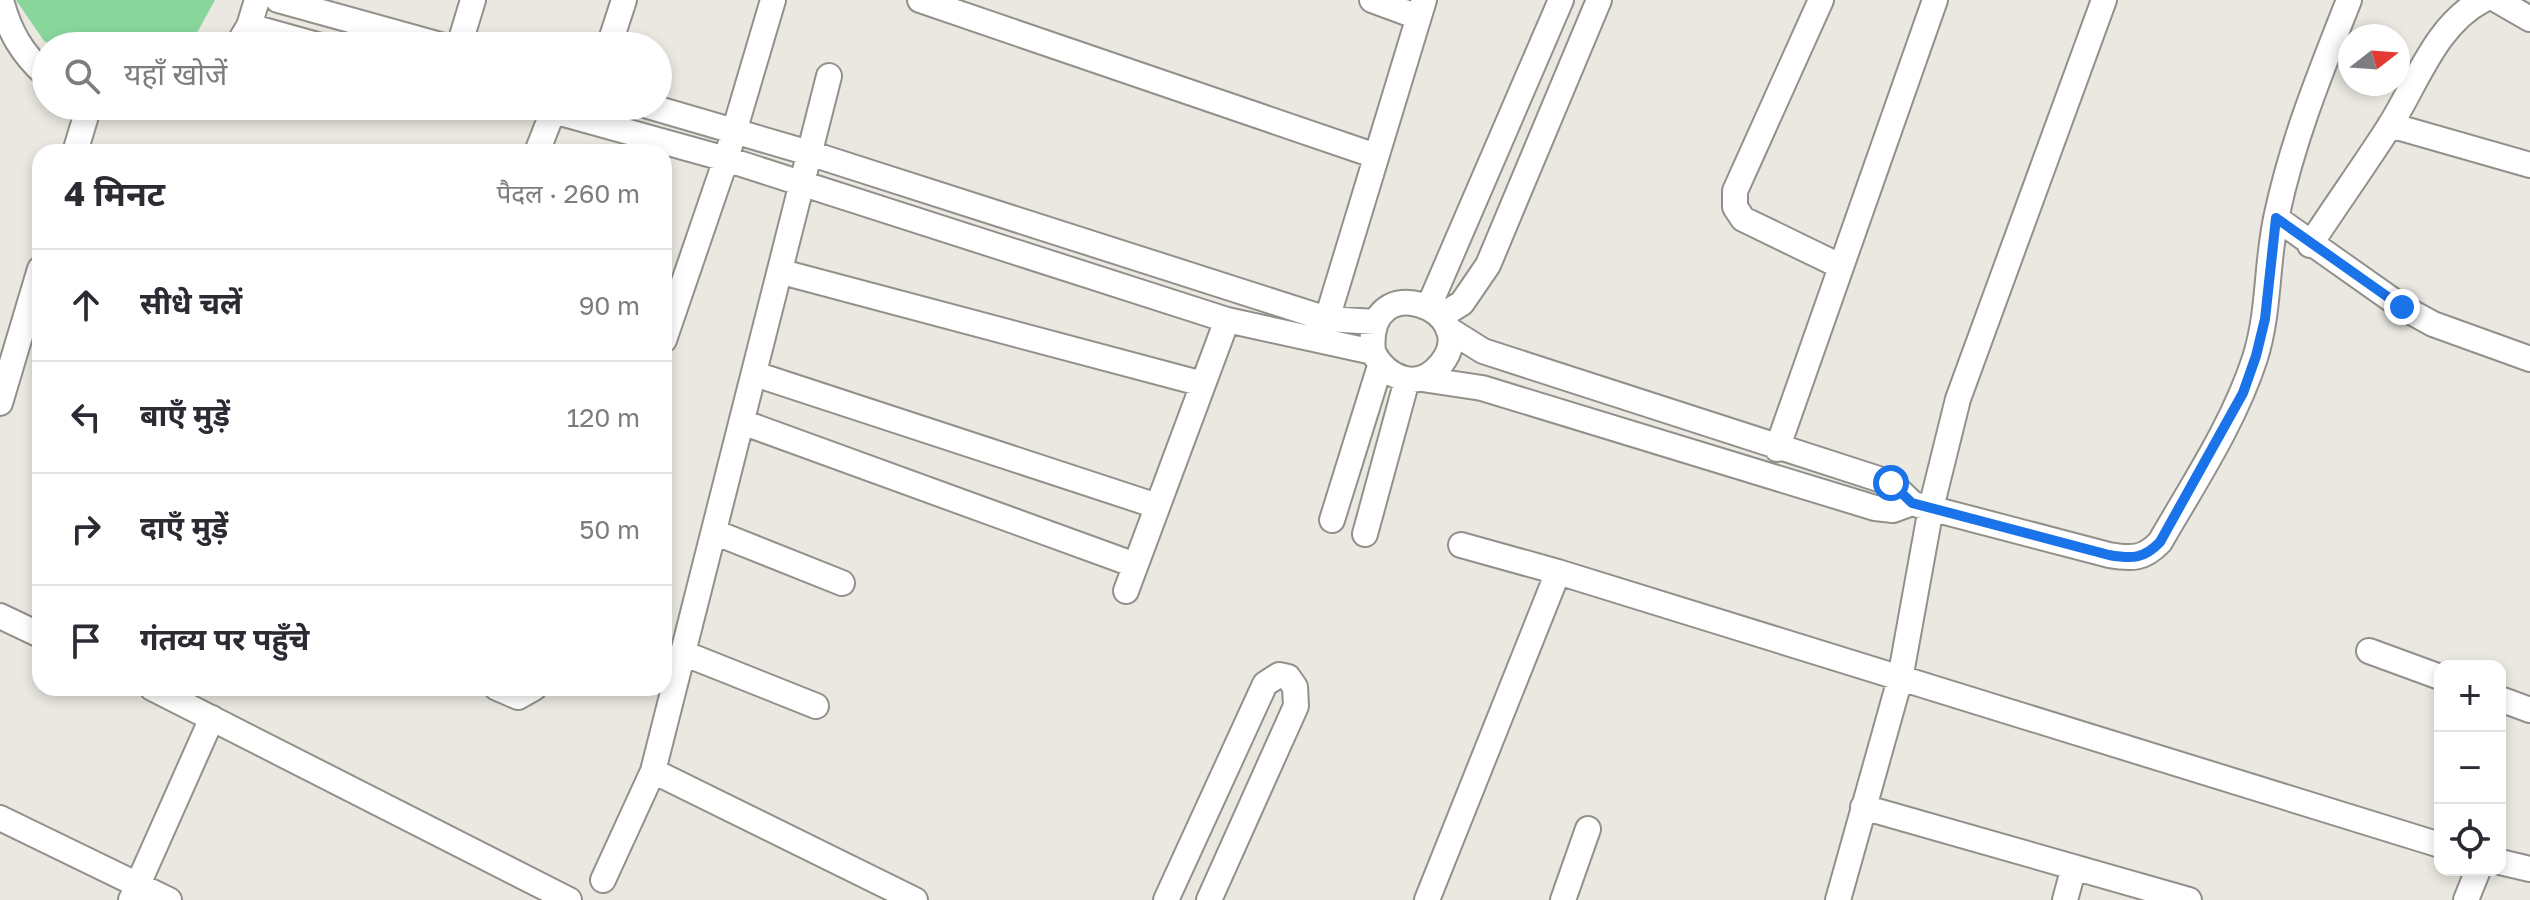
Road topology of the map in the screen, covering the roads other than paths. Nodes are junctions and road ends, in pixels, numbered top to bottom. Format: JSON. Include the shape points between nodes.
{"nodes":[{"id":1,"x":1,"y":0,"type":"edge"},
{"id":2,"x":257,"y":0,"type":"edge"},
{"id":3,"x":278,"y":0,"type":"edge"},
{"id":4,"x":473,"y":0,"type":"edge"},
{"id":5,"x":624,"y":0,"type":"edge"},
{"id":6,"x":773,"y":0,"type":"edge"},
{"id":7,"x":920,"y":0,"type":"edge"},
{"id":8,"x":1372,"y":0,"type":"edge"},
{"id":9,"x":1561,"y":0,"type":"edge"},
{"id":10,"x":1599,"y":0,"type":"edge"},
{"id":11,"x":1821,"y":0,"type":"edge"},
{"id":12,"x":1935,"y":0,"type":"edge"},
{"id":13,"x":2104,"y":0,"type":"edge"},
{"id":14,"x":2349,"y":0,"type":"edge"},
{"id":15,"x":2497,"y":0,"type":"edge"},
{"id":16,"x":2465,"y":3,"type":"edge"},
{"id":17,"x":314,"y":4,"type":"edge"},
{"id":18,"x":968,"y":8,"type":"edge"},
{"id":19,"x":1421,"y":8,"type":"edge"},
{"id":20,"x":2530,"y":19,"type":"edge"},
{"id":21,"x":245,"y":32,"type":"edge"},
{"id":22,"x":401,"y":32,"type":"edge"},
{"id":23,"x":463,"y":32,"type":"edge"},
{"id":24,"x":614,"y":32,"type":"edge"},
{"id":25,"x":32,"y":62,"type":"edge"},
{"id":26,"x":829,"y":76,"type":"dead end"},
{"id":27,"x":672,"y":113,"type":"edge"},
{"id":28,"x":85,"y":120,"type":"edge"},
{"id":29,"x":542,"y":120,"type":"edge"},
{"id":30,"x":587,"y":120,"type":"edge"},
{"id":31,"x":2390,"y":125,"type":"junction"},
{"id":32,"x":734,"y":132,"type":"junction"},
{"id":33,"x":77,"y":144,"type":"edge"},
{"id":34,"x":538,"y":144,"type":"edge"},
{"id":35,"x":809,"y":153,"type":"junction"},
{"id":36,"x":1376,"y":156,"type":"junction"},
{"id":37,"x":726,"y":159,"type":"junction"},
{"id":38,"x":2530,"y":165,"type":"edge"},
{"id":39,"x":804,"y":186,"type":"junction"},
{"id":40,"x":2276,"y":218,"type":"junction"},
{"id":41,"x":2310,"y":245,"type":"junction"},
{"id":42,"x":1840,"y":266,"type":"junction"},
{"id":43,"x":782,"y":272,"type":"junction"},
{"id":44,"x":32,"y":296,"type":"edge"},
{"id":45,"x":672,"y":317,"type":"edge"},
{"id":46,"x":1439,"y":317,"type":"junction"},
{"id":47,"x":1327,"y":319,"type":"junction"},
{"id":48,"x":1227,"y":320,"type":"junction"},
{"id":49,"x":1376,"y":322,"type":"junction"},
{"id":50,"x":1376,"y":359,"type":"junction"},
{"id":51,"x":2530,"y":359,"type":"edge"},
{"id":52,"x":755,"y":374,"type":"junction"},
{"id":53,"x":1414,"y":380,"type":"junction"},
{"id":54,"x":1203,"y":384,"type":"junction"},
{"id":55,"x":0,"y":403,"type":"edge"},
{"id":56,"x":742,"y":422,"type":"junction"},
{"id":57,"x":1777,"y":449,"type":"junction"},
{"id":58,"x":1157,"y":506,"type":"junction"},
{"id":59,"x":1922,"y":506,"type":"junction"},
{"id":60,"x":1332,"y":520,"type":"dead end"},
{"id":61,"x":714,"y":532,"type":"junction"},
{"id":62,"x":1365,"y":534,"type":"dead end"},
{"id":63,"x":1461,"y":545,"type":"dead end"},
{"id":64,"x":1135,"y":565,"type":"junction"},
{"id":65,"x":1558,"y":572,"type":"junction"},
{"id":66,"x":842,"y":583,"type":"dead end"},
{"id":67,"x":1126,"y":591,"type":"dead end"},
{"id":68,"x":0,"y":616,"type":"edge"},
{"id":69,"x":32,"y":631,"type":"edge"},
{"id":70,"x":2369,"y":651,"type":"dead end"},
{"id":71,"x":683,"y":653,"type":"junction"},
{"id":72,"x":2434,"y":675,"type":"edge"},
{"id":73,"x":1900,"y":679,"type":"junction"},
{"id":74,"x":184,"y":696,"type":"edge"},
{"id":75,"x":2506,"y":701,"type":"edge"},
{"id":76,"x":816,"y":706,"type":"dead end"},
{"id":77,"x":2530,"y":710,"type":"edge"},
{"id":78,"x":212,"y":718,"type":"junction"},
{"id":79,"x":653,"y":771,"type":"junction"},
{"id":80,"x":1863,"y":807,"type":"junction"},
{"id":81,"x":0,"y":818,"type":"edge"},
{"id":82,"x":1588,"y":829,"type":"dead end"},
{"id":83,"x":2434,"y":843,"type":"edge"},
{"id":84,"x":2506,"y":863,"type":"edge"},
{"id":85,"x":2074,"y":867,"type":"junction"},
{"id":86,"x":2530,"y":869,"type":"edge"},
{"id":87,"x":2476,"y":876,"type":"edge"},
{"id":88,"x":603,"y":880,"type":"dead end"},
{"id":89,"x":134,"y":892,"type":"edge"},
{"id":90,"x":533,"y":892,"type":"edge"},
{"id":91,"x":169,"y":900,"type":"edge"},
{"id":92,"x":569,"y":900,"type":"edge"},
{"id":93,"x":915,"y":900,"type":"edge"},
{"id":94,"x":1166,"y":900,"type":"edge"},
{"id":95,"x":1209,"y":900,"type":"edge"},
{"id":96,"x":1427,"y":900,"type":"edge"},
{"id":97,"x":1563,"y":900,"type":"edge"},
{"id":98,"x":1838,"y":900,"type":"edge"},
{"id":99,"x":2065,"y":900,"type":"edge"},
{"id":100,"x":2189,"y":900,"type":"edge"},
{"id":101,"x":2466,"y":900,"type":"edge"}],
"edges":[{"from":1,"to":25,"type":"street","via":[[7,25]]},
{"from":2,"to":21,"type":"street"},
{"from":3,"to":17,"type":"street"},
{"from":4,"to":23,"type":"street"},
{"from":5,"to":24,"type":"street"},
{"from":6,"to":32,"type":"street"},
{"from":7,"to":18,"type":"street"},
{"from":8,"to":19,"type":"street"},
{"from":9,"to":46,"type":"street"},
{"from":10,"to":46,"type":"street","via":[[1488,265],[1462,303]]},
{"from":11,"to":42,"type":"street","via":[[1735,191],[1735,207],[1743,219]]},
{"from":12,"to":42,"type":"street"},
{"from":13,"to":59,"type":"street"},
{"from":14,"to":40,"type":"street","via":[[2295,137]]},
{"from":15,"to":20,"type":"street"},
{"from":16,"to":31,"type":"street"},
{"from":17,"to":22,"type":"street"},
{"from":18,"to":36,"type":"street"},
{"from":19,"to":36,"type":"street"},
{"from":26,"to":35,"type":"street"},
{"from":27,"to":32,"type":"street"},
{"from":28,"to":33,"type":"street"},
{"from":29,"to":34,"type":"street"},
{"from":30,"to":37,"type":"street"},
{"from":31,"to":38,"type":"street"},
{"from":31,"to":41,"type":"street"},
{"from":32,"to":35,"type":"street"},
{"from":32,"to":37,"type":"street"},
{"from":35,"to":39,"type":"street"},
{"from":35,"to":47,"type":"street"},
{"from":36,"to":47,"type":"street"},
{"from":37,"to":39,"type":"street"},
{"from":37,"to":45,"type":"street"},
{"from":39,"to":43,"type":"street"},
{"from":39,"to":48,"type":"street"},
{"from":40,"to":41,"type":"street"},
{"from":40,"to":59,"type":"street","via":[[2265,319],[2243,393],[2160,542],[2147,556],[2109,555]]},
{"from":41,"to":51,"type":"street","via":[[2433,324]]},
{"from":42,"to":57,"type":"street"},
{"from":43,"to":52,"type":"street"},
{"from":43,"to":54,"type":"street"},
{"from":44,"to":55,"type":"street"},
{"from":46,"to":49,"type":"street","via":[[1414,301],[1385,310]]},
{"from":46,"to":53,"type":"street","via":[[1450,345],[1445,360],[1435,372]]},
{"from":46,"to":57,"type":"street","via":[[1483,351]]},
{"from":47,"to":49,"type":"street"},
{"from":48,"to":50,"type":"street"},
{"from":48,"to":54,"type":"street"},
{"from":49,"to":50,"type":"street","via":[[1371,337]]},
{"from":50,"to":53,"type":"street","via":[[1392,376]]},
{"from":50,"to":60,"type":"street"},
{"from":52,"to":56,"type":"street"},
{"from":52,"to":58,"type":"street"},
{"from":53,"to":59,"type":"street","via":[[1482,388],[1875,508]]},
{"from":53,"to":62,"type":"street"},
{"from":54,"to":58,"type":"street"},
{"from":56,"to":61,"type":"street"},
{"from":56,"to":64,"type":"street"},
{"from":57,"to":59,"type":"street","via":[[1891,483]]},
{"from":58,"to":64,"type":"street"},
{"from":59,"to":73,"type":"street"},
{"from":61,"to":66,"type":"street"},
{"from":61,"to":71,"type":"street"},
{"from":63,"to":65,"type":"street"},
{"from":64,"to":67,"type":"street"},
{"from":65,"to":73,"type":"street"},
{"from":65,"to":96,"type":"street"},
{"from":68,"to":69,"type":"street"},
{"from":70,"to":72,"type":"street"},
{"from":71,"to":76,"type":"street"},
{"from":71,"to":79,"type":"street"},
{"from":73,"to":80,"type":"street"},
{"from":73,"to":83,"type":"street"},
{"from":74,"to":78,"type":"street"},
{"from":75,"to":77,"type":"street"},
{"from":78,"to":89,"type":"street"},
{"from":78,"to":90,"type":"street"},
{"from":79,"to":88,"type":"street"},
{"from":79,"to":93,"type":"street"},
{"from":80,"to":85,"type":"street"},
{"from":80,"to":98,"type":"street"},
{"from":81,"to":89,"type":"street"},
{"from":82,"to":97,"type":"street"},
{"from":84,"to":86,"type":"street"},
{"from":85,"to":99,"type":"street"},
{"from":85,"to":100,"type":"street"},
{"from":87,"to":101,"type":"street"},
{"from":89,"to":91,"type":"street"},
{"from":90,"to":92,"type":"street"},
{"from":94,"to":95,"type":"street","via":[[1265,684],[1279,675],[1288,677],[1295,687],[1296,706]]}]}
